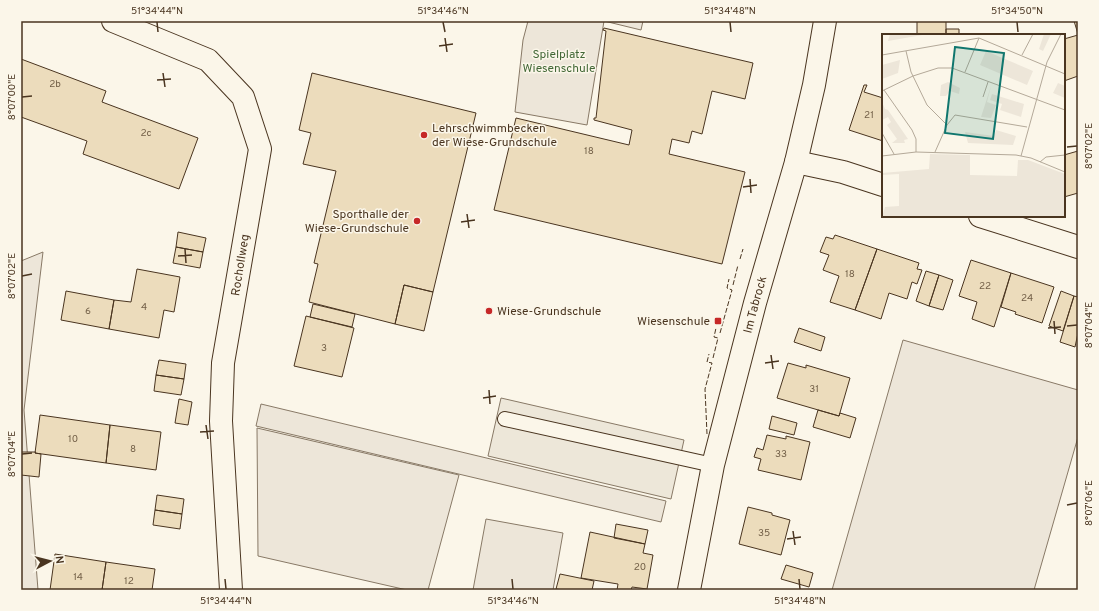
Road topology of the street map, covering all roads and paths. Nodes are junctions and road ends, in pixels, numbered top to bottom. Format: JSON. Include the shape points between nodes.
{"nodes":[{"id":1,"x":113,"y":21,"type":"edge"},
{"id":2,"x":825,"y":21,"type":"edge"},
{"id":3,"x":796,"y":162,"type":"junction"},
{"id":4,"x":882,"y":185,"type":"edge"},
{"id":5,"x":983,"y":217,"type":"edge"},
{"id":6,"x":1078,"y":247,"type":"edge"},
{"id":7,"x":506,"y":420,"type":"dead end"},
{"id":8,"x":714,"y":465,"type":"junction"},
{"id":9,"x":231,"y":590,"type":"edge"},
{"id":10,"x":689,"y":590,"type":"edge"}],
"edges":[{"from":1,"to":9,"type":"street","name":"Rochollweg","via":[[208,60],[243,97],[260,149],[223,363],[221,421]]},
{"from":2,"to":3,"type":"street","name":"Im Tabrock","via":[[814,85]]},
{"from":3,"to":4,"type":"street","via":[[843,172]]},
{"from":3,"to":8,"type":"street","name":"Im Tabrock","via":[[755,303]]},
{"from":5,"to":6,"type":"street"},
{"from":7,"to":8,"type":"lane"},
{"from":8,"to":10,"type":"street","name":"Im Tabrock"}]}
